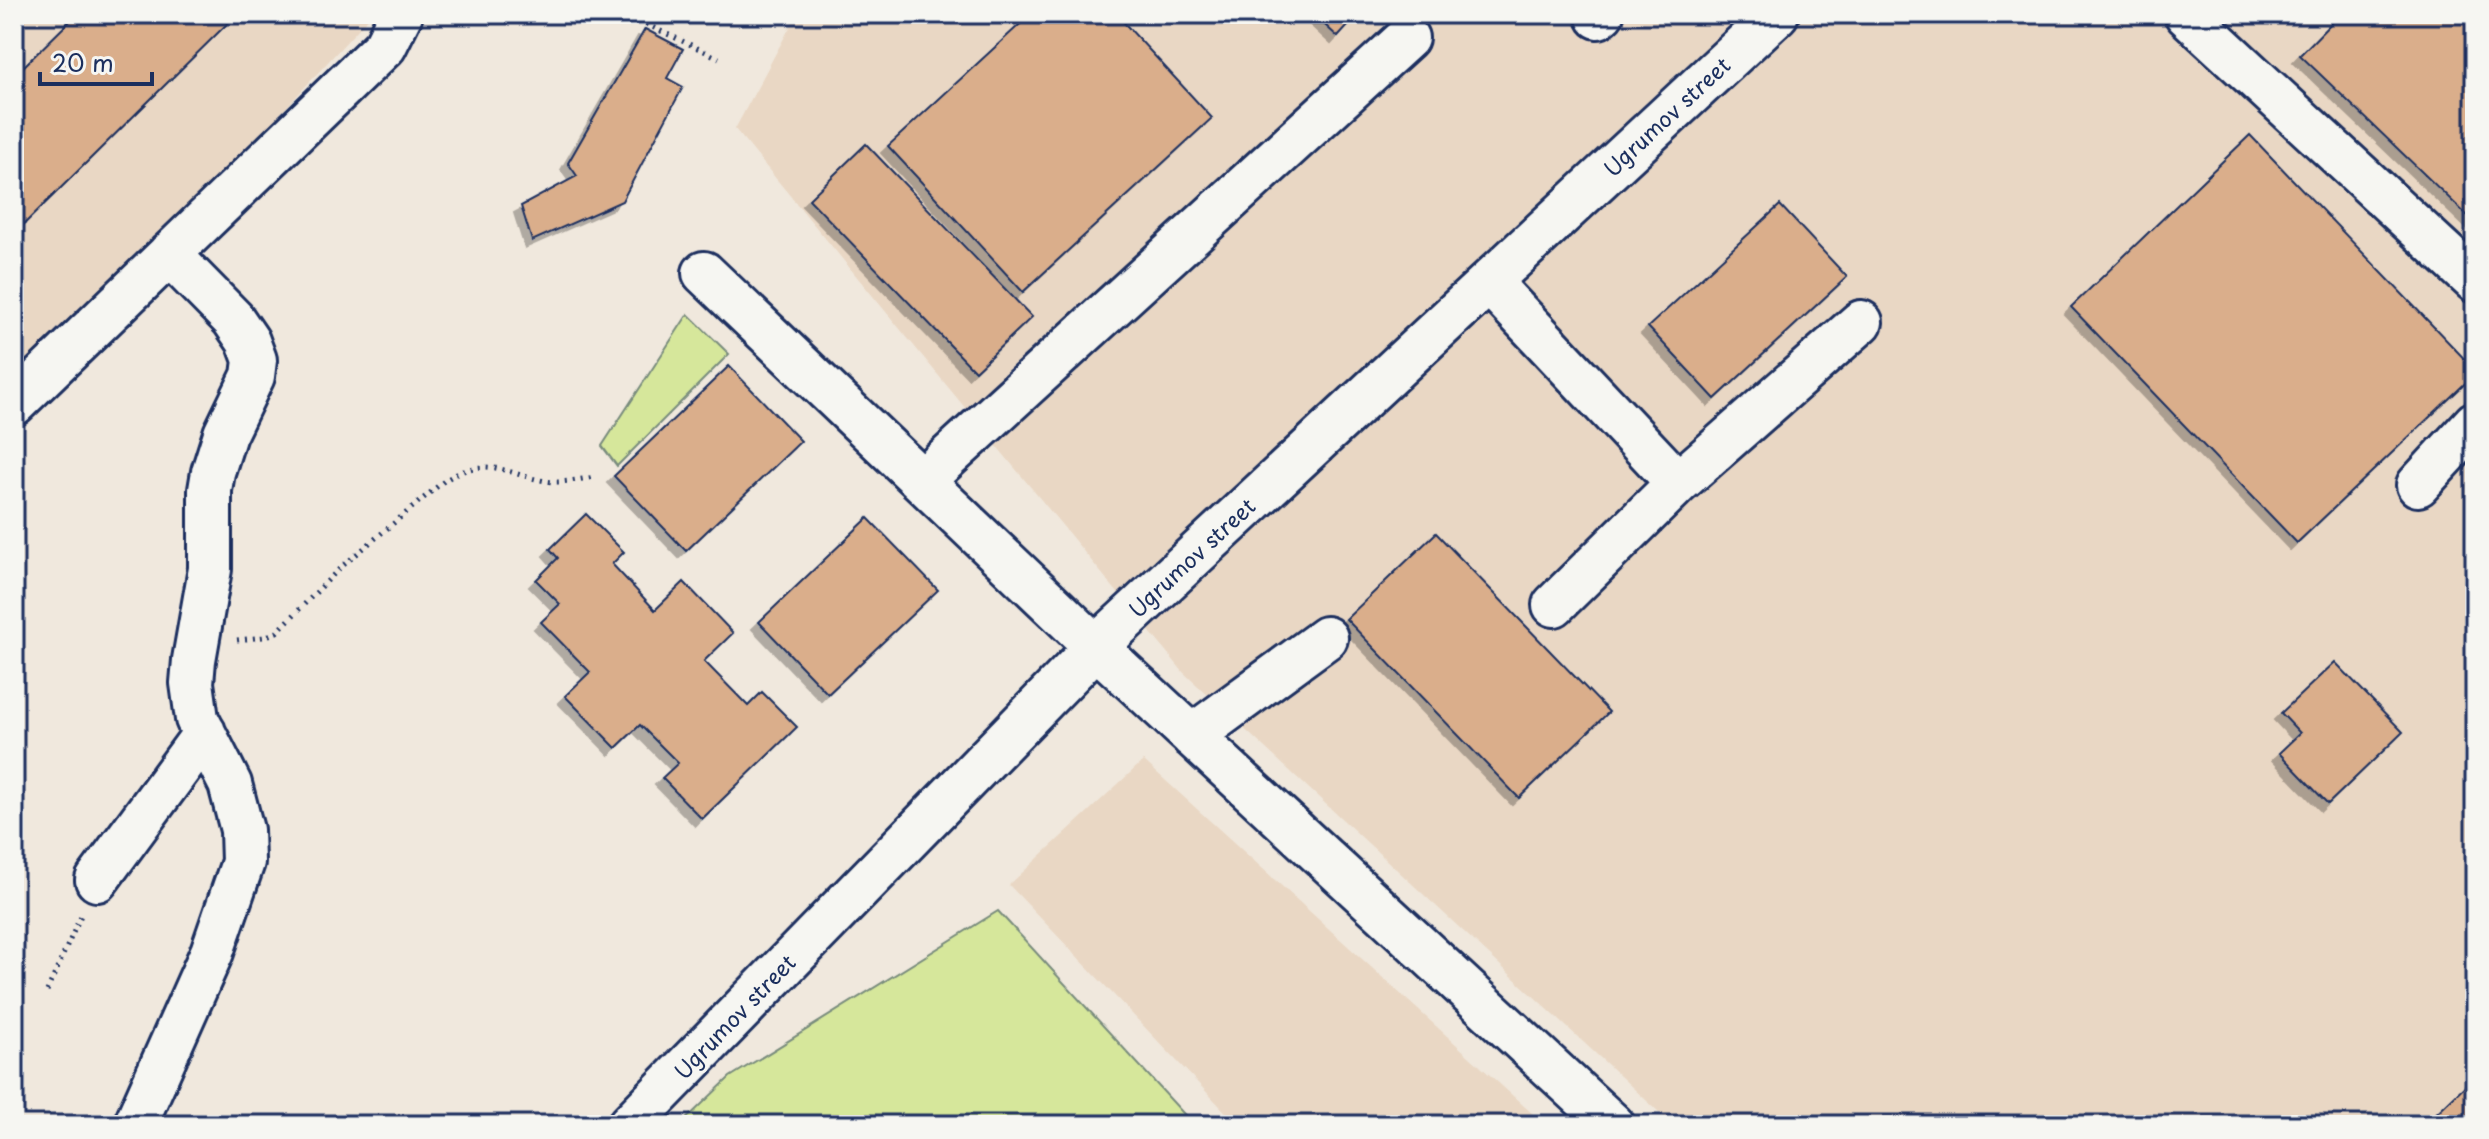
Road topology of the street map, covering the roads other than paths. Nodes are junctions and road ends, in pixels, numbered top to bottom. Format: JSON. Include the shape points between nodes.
{"nodes":[{"id":1,"x":401,"y":14,"type":"edge"},
{"id":2,"x":1777,"y":14,"type":"edge"},
{"id":3,"x":2186,"y":14,"type":"edge"},
{"id":4,"x":1407,"y":38,"type":"dead end"},
{"id":5,"x":169,"y":254,"type":"junction"},
{"id":6,"x":704,"y":273,"type":"dead end"},
{"id":7,"x":2475,"y":281,"type":"edge"},
{"id":8,"x":1489,"y":282,"type":"junction"},
{"id":9,"x":1861,"y":322,"type":"dead end"},
{"id":10,"x":14,"y":404,"type":"edge"},
{"id":11,"x":2475,"y":423,"type":"edge"},
{"id":12,"x":922,"y":481,"type":"junction"},
{"id":13,"x":1678,"y":483,"type":"junction"},
{"id":14,"x":2418,"y":485,"type":"dead end"},
{"id":15,"x":1554,"y":605,"type":"dead end"},
{"id":16,"x":1326,"y":638,"type":"dead end"},
{"id":17,"x":1096,"y":647,"type":"junction"},
{"id":18,"x":204,"y":732,"type":"junction"},
{"id":19,"x":1192,"y":736,"type":"junction"},
{"id":20,"x":97,"y":880,"type":"road end"},
{"id":21,"x":135,"y":1125,"type":"edge"},
{"id":22,"x":629,"y":1125,"type":"edge"},
{"id":23,"x":1613,"y":1125,"type":"edge"}],
"edges":[{"from":1,"to":5,"type":"street","via":[[385,46]]},
{"from":2,"to":8,"type":"street","name":"Ugrumov street"},
{"from":3,"to":7,"type":"street"},
{"from":4,"to":12,"type":"street"},
{"from":5,"to":10,"type":"street"},
{"from":5,"to":18,"type":"street","via":[[233,319],[255,360],[253,376],[225,434],[210,490],[210,569],[192,683]]},
{"from":6,"to":12,"type":"street"},
{"from":8,"to":13,"type":"street"},
{"from":8,"to":17,"type":"street","name":"Ugrumov street"},
{"from":9,"to":13,"type":"street"},
{"from":11,"to":14,"type":"street"},
{"from":12,"to":17,"type":"street"},
{"from":13,"to":15,"type":"street"},
{"from":16,"to":19,"type":"street"},
{"from":17,"to":19,"type":"street"},
{"from":17,"to":22,"type":"street","name":"Ugrumov street"},
{"from":18,"to":20,"type":"street"},
{"from":18,"to":21,"type":"street","via":[[230,784],[242,830],[243,862],[212,952]]},
{"from":19,"to":23,"type":"street"}]}
